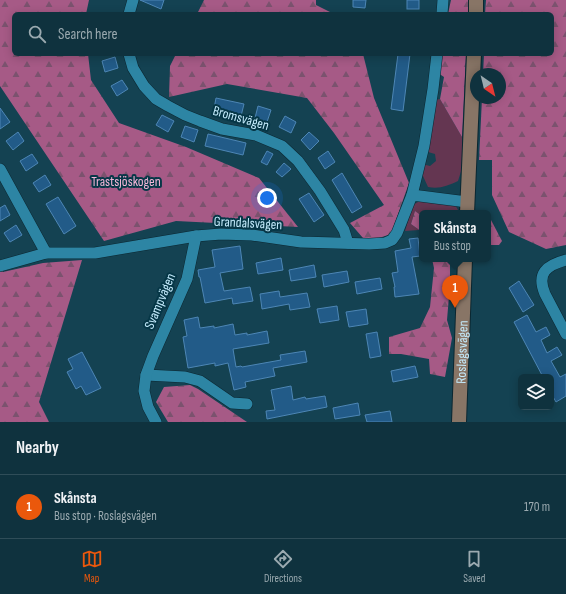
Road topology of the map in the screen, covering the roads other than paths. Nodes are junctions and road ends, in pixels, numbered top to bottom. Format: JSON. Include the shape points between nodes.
{"nodes":[{"id":1,"x":133,"y":0,"type":"edge"},
{"id":2,"x":443,"y":0,"type":"edge"},
{"id":3,"x":476,"y":0,"type":"edge"},
{"id":4,"x":130,"y":12,"type":"edge"},
{"id":5,"x":442,"y":12,"type":"edge"},
{"id":6,"x":476,"y":12,"type":"edge"},
{"id":7,"x":130,"y":56,"type":"edge"},
{"id":8,"x":437,"y":56,"type":"edge"},
{"id":9,"x":474,"y":56,"type":"edge"},
{"id":10,"x":0,"y":169,"type":"edge"},
{"id":11,"x":412,"y":195,"type":"junction"},
{"id":12,"x":467,"y":207,"type":"edge"},
{"id":13,"x":196,"y":236,"type":"junction"},
{"id":14,"x":348,"y":243,"type":"junction"},
{"id":15,"x":46,"y":253,"type":"junction"},
{"id":16,"x":566,"y":260,"type":"edge"},
{"id":17,"x":465,"y":262,"type":"edge"},
{"id":18,"x":0,"y":266,"type":"edge"},
{"id":19,"x":566,"y":334,"type":"edge"},
{"id":20,"x":146,"y":375,"type":"junction"},
{"id":21,"x":247,"y":404,"type":"dead end"},
{"id":22,"x":156,"y":422,"type":"edge"},
{"id":23,"x":458,"y":422,"type":"edge"}],
"edges":[{"from":1,"to":4,"type":"street"},
{"from":2,"to":5,"type":"street"},
{"from":3,"to":6,"type":"main road"},
{"from":7,"to":14,"type":"street","name":"Bromsvägen","via":[[133,68],[144,86],[156,99],[200,121],[222,129],[256,135],[282,146],[298,161],[320,191],[344,230]]},
{"from":8,"to":11,"type":"street","via":[[424,146]]},
{"from":9,"to":12,"type":"main road"},
{"from":10,"to":15,"type":"street"},
{"from":11,"to":12,"type":"street"},
{"from":11,"to":14,"type":"street","name":"Grandalsvägen","via":[[392,240],[385,243]]},
{"from":13,"to":14,"type":"street","name":"Grandalsvägen","via":[[252,235],[301,242]]},
{"from":13,"to":15,"type":"street","name":"Grandalsvägen","via":[[95,253]]},
{"from":13,"to":20,"type":"street","name":"Svampvägen","via":[[187,279]]},
{"from":15,"to":18,"type":"street","name":"Grandalsvägen"},
{"from":16,"to":19,"type":"street","via":[[548,268],[541,281]]},
{"from":17,"to":23,"type":"main road","name":"Roslagsvägen"},
{"from":20,"to":21,"type":"street","via":[[185,377],[200,381],[232,403]]},
{"from":20,"to":22,"type":"street","name":"Svampvägen","via":[[144,392]]}]}
